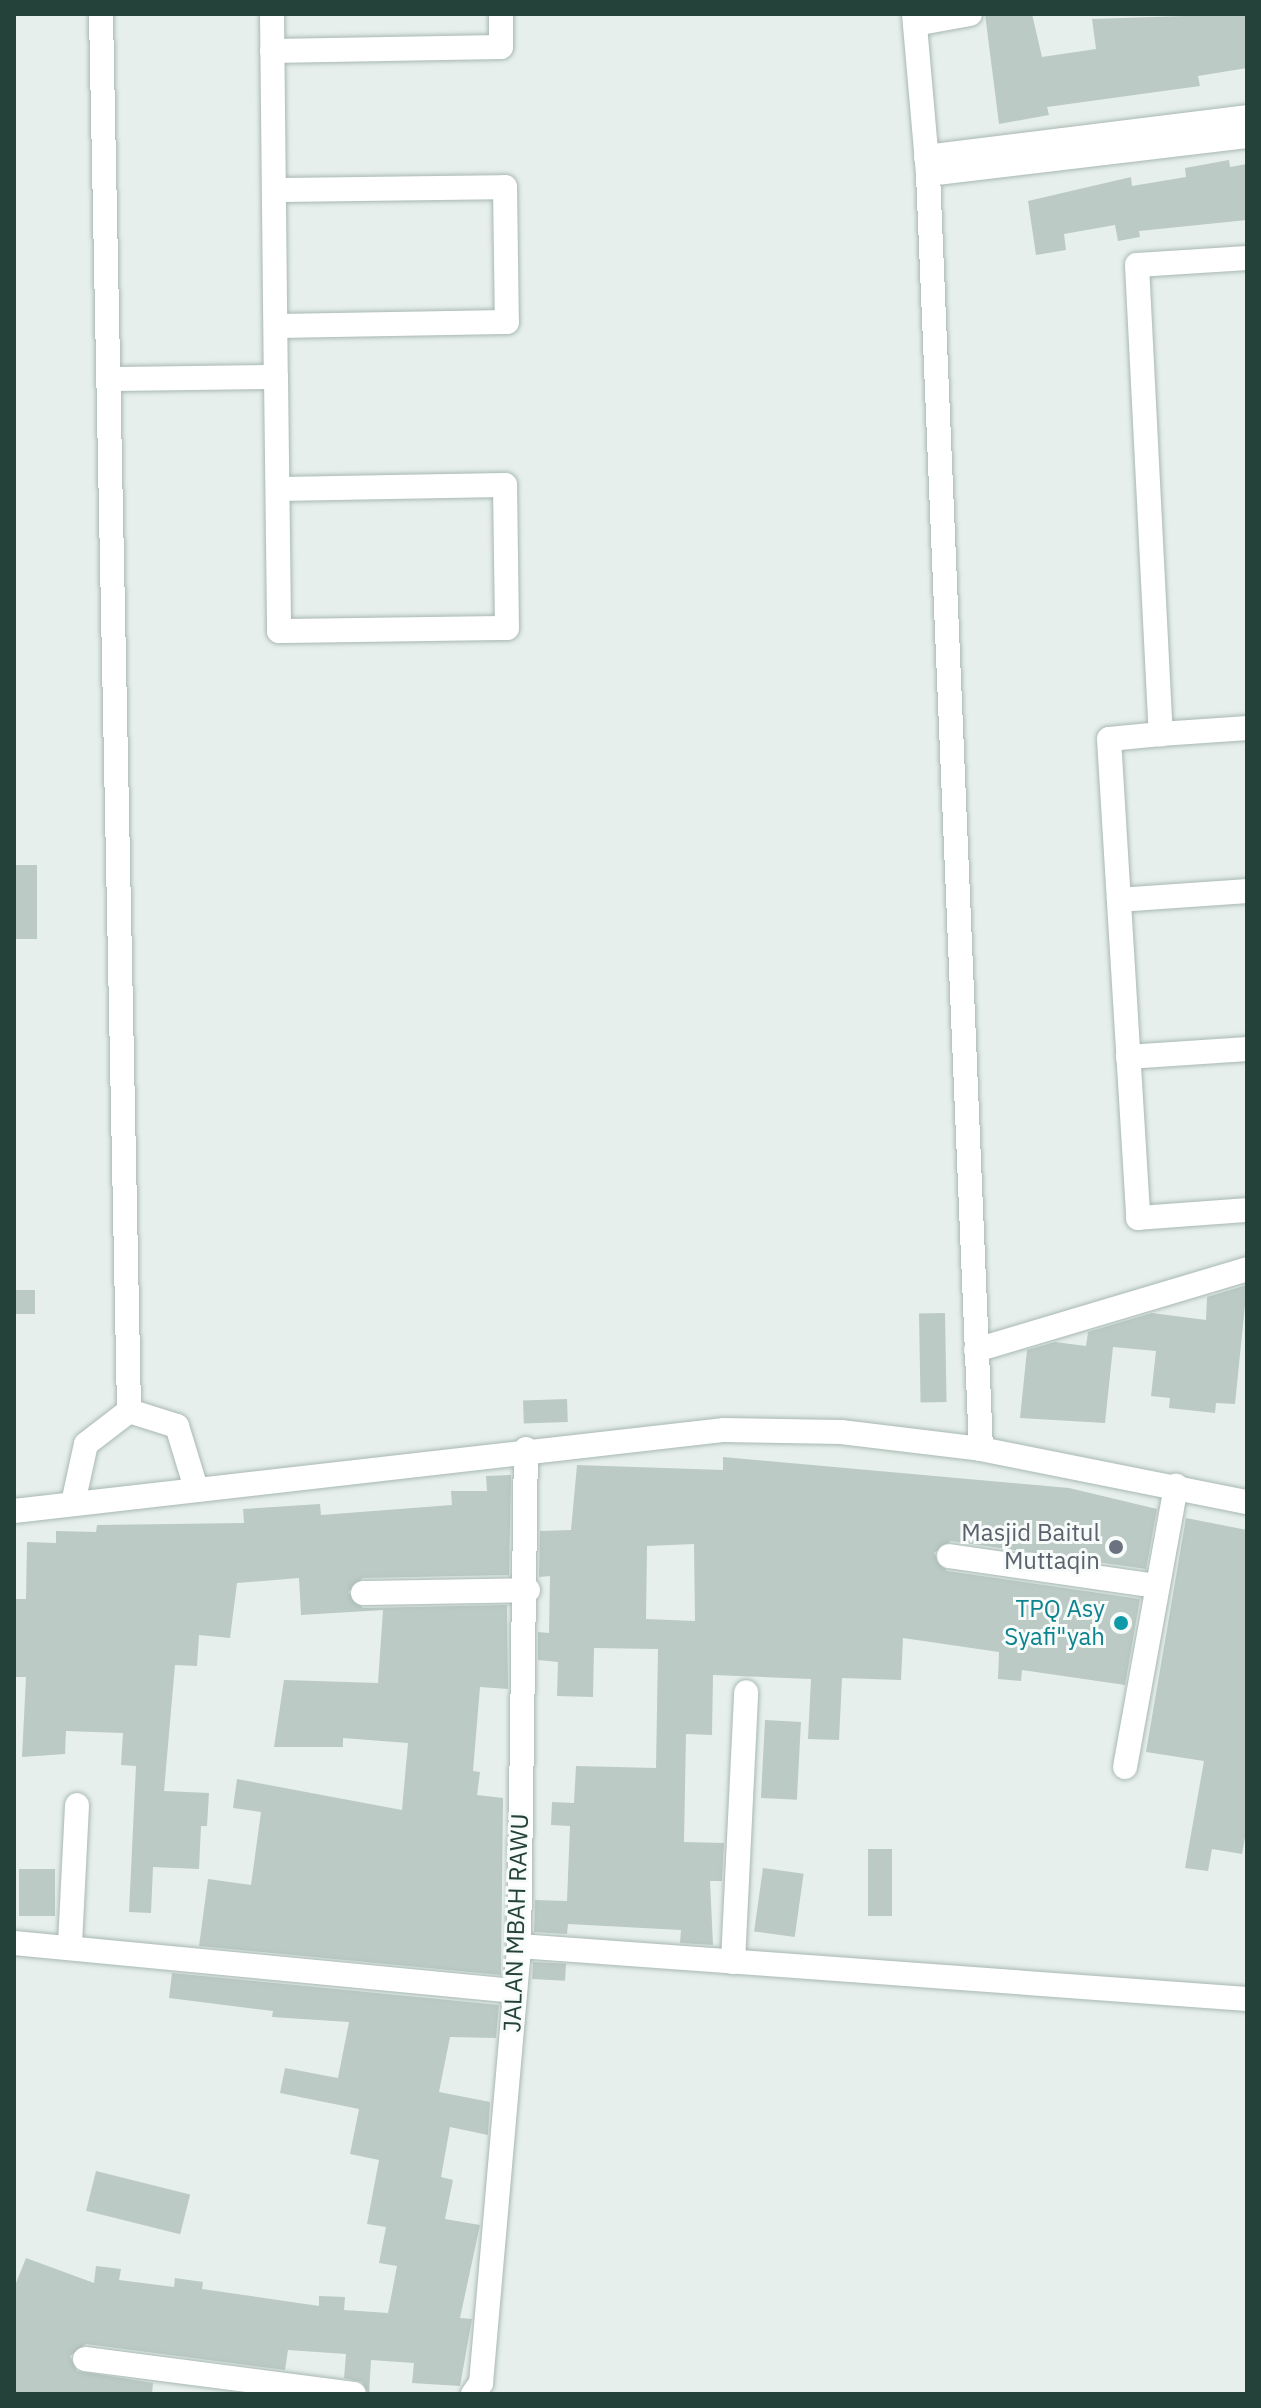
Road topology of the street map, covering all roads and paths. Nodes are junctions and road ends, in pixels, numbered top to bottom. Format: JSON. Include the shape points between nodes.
{"nodes":[{"id":1,"x":101,"y":14,"type":"edge"},
{"id":2,"x":272,"y":14,"type":"edge"},
{"id":3,"x":501,"y":14,"type":"edge"},
{"id":4,"x":970,"y":14,"type":"edge"},
{"id":5,"x":915,"y":19,"type":"edge"},
{"id":6,"x":272,"y":51,"type":"junction"},
{"id":7,"x":1247,"y":117,"type":"edge"},
{"id":8,"x":1247,"y":136,"type":"edge"},
{"id":9,"x":927,"y":166,"type":"junction"},
{"id":10,"x":274,"y":190,"type":"junction"},
{"id":11,"x":1247,"y":258,"type":"edge"},
{"id":12,"x":276,"y":326,"type":"junction"},
{"id":13,"x":276,"y":377,"type":"junction"},
{"id":14,"x":108,"y":379,"type":"junction"},
{"id":15,"x":278,"y":489,"type":"junction"},
{"id":16,"x":1247,"y":728,"type":"edge"},
{"id":17,"x":1161,"y":734,"type":"junction"},
{"id":18,"x":1247,"y":891,"type":"edge"},
{"id":19,"x":1119,"y":900,"type":"junction"},
{"id":20,"x":1247,"y":1049,"type":"edge"},
{"id":21,"x":1128,"y":1057,"type":"junction"},
{"id":22,"x":1247,"y":1210,"type":"edge"},
{"id":23,"x":1247,"y":1269,"type":"edge"},
{"id":24,"x":976,"y":1350,"type":"junction"},
{"id":25,"x":129,"y":1411,"type":"junction"},
{"id":26,"x":526,"y":1449,"type":"junction"},
{"id":27,"x":981,"y":1449,"type":"junction"},
{"id":28,"x":1176,"y":1486,"type":"junction"},
{"id":29,"x":196,"y":1488,"type":"junction"},
{"id":30,"x":1247,"y":1502,"type":"edge"},
{"id":31,"x":73,"y":1503,"type":"junction"},
{"id":32,"x":14,"y":1511,"type":"edge"},
{"id":33,"x":949,"y":1556,"type":"dead end"},
{"id":34,"x":1156,"y":1586,"type":"junction"},
{"id":35,"x":528,"y":1590,"type":"junction"},
{"id":36,"x":363,"y":1593,"type":"dead end"},
{"id":37,"x":746,"y":1692,"type":"dead end"},
{"id":38,"x":1125,"y":1767,"type":"dead end"},
{"id":39,"x":77,"y":1805,"type":"dead end"},
{"id":40,"x":14,"y":1943,"type":"edge"},
{"id":41,"x":70,"y":1944,"type":"junction"},
{"id":42,"x":519,"y":1946,"type":"junction"},
{"id":43,"x":734,"y":1954,"type":"junction"},
{"id":44,"x":515,"y":1991,"type":"junction"},
{"id":45,"x":1247,"y":1999,"type":"edge"},
{"id":46,"x":85,"y":2359,"type":"dead end"},
{"id":47,"x":354,"y":2394,"type":"edge"},
{"id":48,"x":473,"y":2394,"type":"edge"}],
"edges":[{"from":1,"to":14,"type":"street"},
{"from":2,"to":6,"type":"street"},
{"from":3,"to":6,"type":"street","via":[[501,47]]},
{"from":4,"to":5,"type":"street"},
{"from":5,"to":9,"type":"street"},
{"from":6,"to":10,"type":"street"},
{"from":7,"to":9,"type":"street"},
{"from":8,"to":9,"type":"street"},
{"from":9,"to":24,"type":"street"},
{"from":10,"to":12,"type":"street"},
{"from":10,"to":12,"type":"street","via":[[505,187],[507,322]]},
{"from":11,"to":17,"type":"street","via":[[1137,265]]},
{"from":12,"to":13,"type":"street"},
{"from":13,"to":14,"type":"street"},
{"from":13,"to":15,"type":"street"},
{"from":14,"to":25,"type":"street"},
{"from":15,"to":15,"type":"street","via":[[279,631],[507,628],[505,485]]},
{"from":16,"to":17,"type":"street"},
{"from":17,"to":19,"type":"street","via":[[1109,739]]},
{"from":18,"to":19,"type":"street"},
{"from":19,"to":21,"type":"street"},
{"from":20,"to":21,"type":"street"},
{"from":21,"to":22,"type":"street","via":[[1138,1218]]},
{"from":23,"to":24,"type":"street"},
{"from":24,"to":27,"type":"street"},
{"from":25,"to":29,"type":"street","via":[[177,1426]]},
{"from":25,"to":31,"type":"street","via":[[86,1444]]},
{"from":26,"to":27,"type":"street","via":[[724,1430],[841,1432]]},
{"from":26,"to":29,"type":"street"},
{"from":26,"to":35,"type":"street","name":"JALAN MBAH RAWU"},
{"from":27,"to":28,"type":"street"},
{"from":28,"to":30,"type":"street"},
{"from":28,"to":34,"type":"street"},
{"from":29,"to":31,"type":"street"},
{"from":31,"to":32,"type":"street"},
{"from":33,"to":34,"type":"street"},
{"from":34,"to":38,"type":"street"},
{"from":35,"to":36,"type":"street"},
{"from":35,"to":42,"type":"street","name":"JALAN MBAH RAWU"},
{"from":37,"to":43,"type":"street"},
{"from":39,"to":41,"type":"street"},
{"from":40,"to":41,"type":"street"},
{"from":41,"to":44,"type":"street"},
{"from":42,"to":43,"type":"street"},
{"from":42,"to":44,"type":"street","name":"JALAN MBAH RAWU"},
{"from":43,"to":45,"type":"street"},
{"from":44,"to":48,"type":"street","name":"JALAN MBAH RAWU","via":[[481,2383]]},
{"from":46,"to":47,"type":"street"}]}
